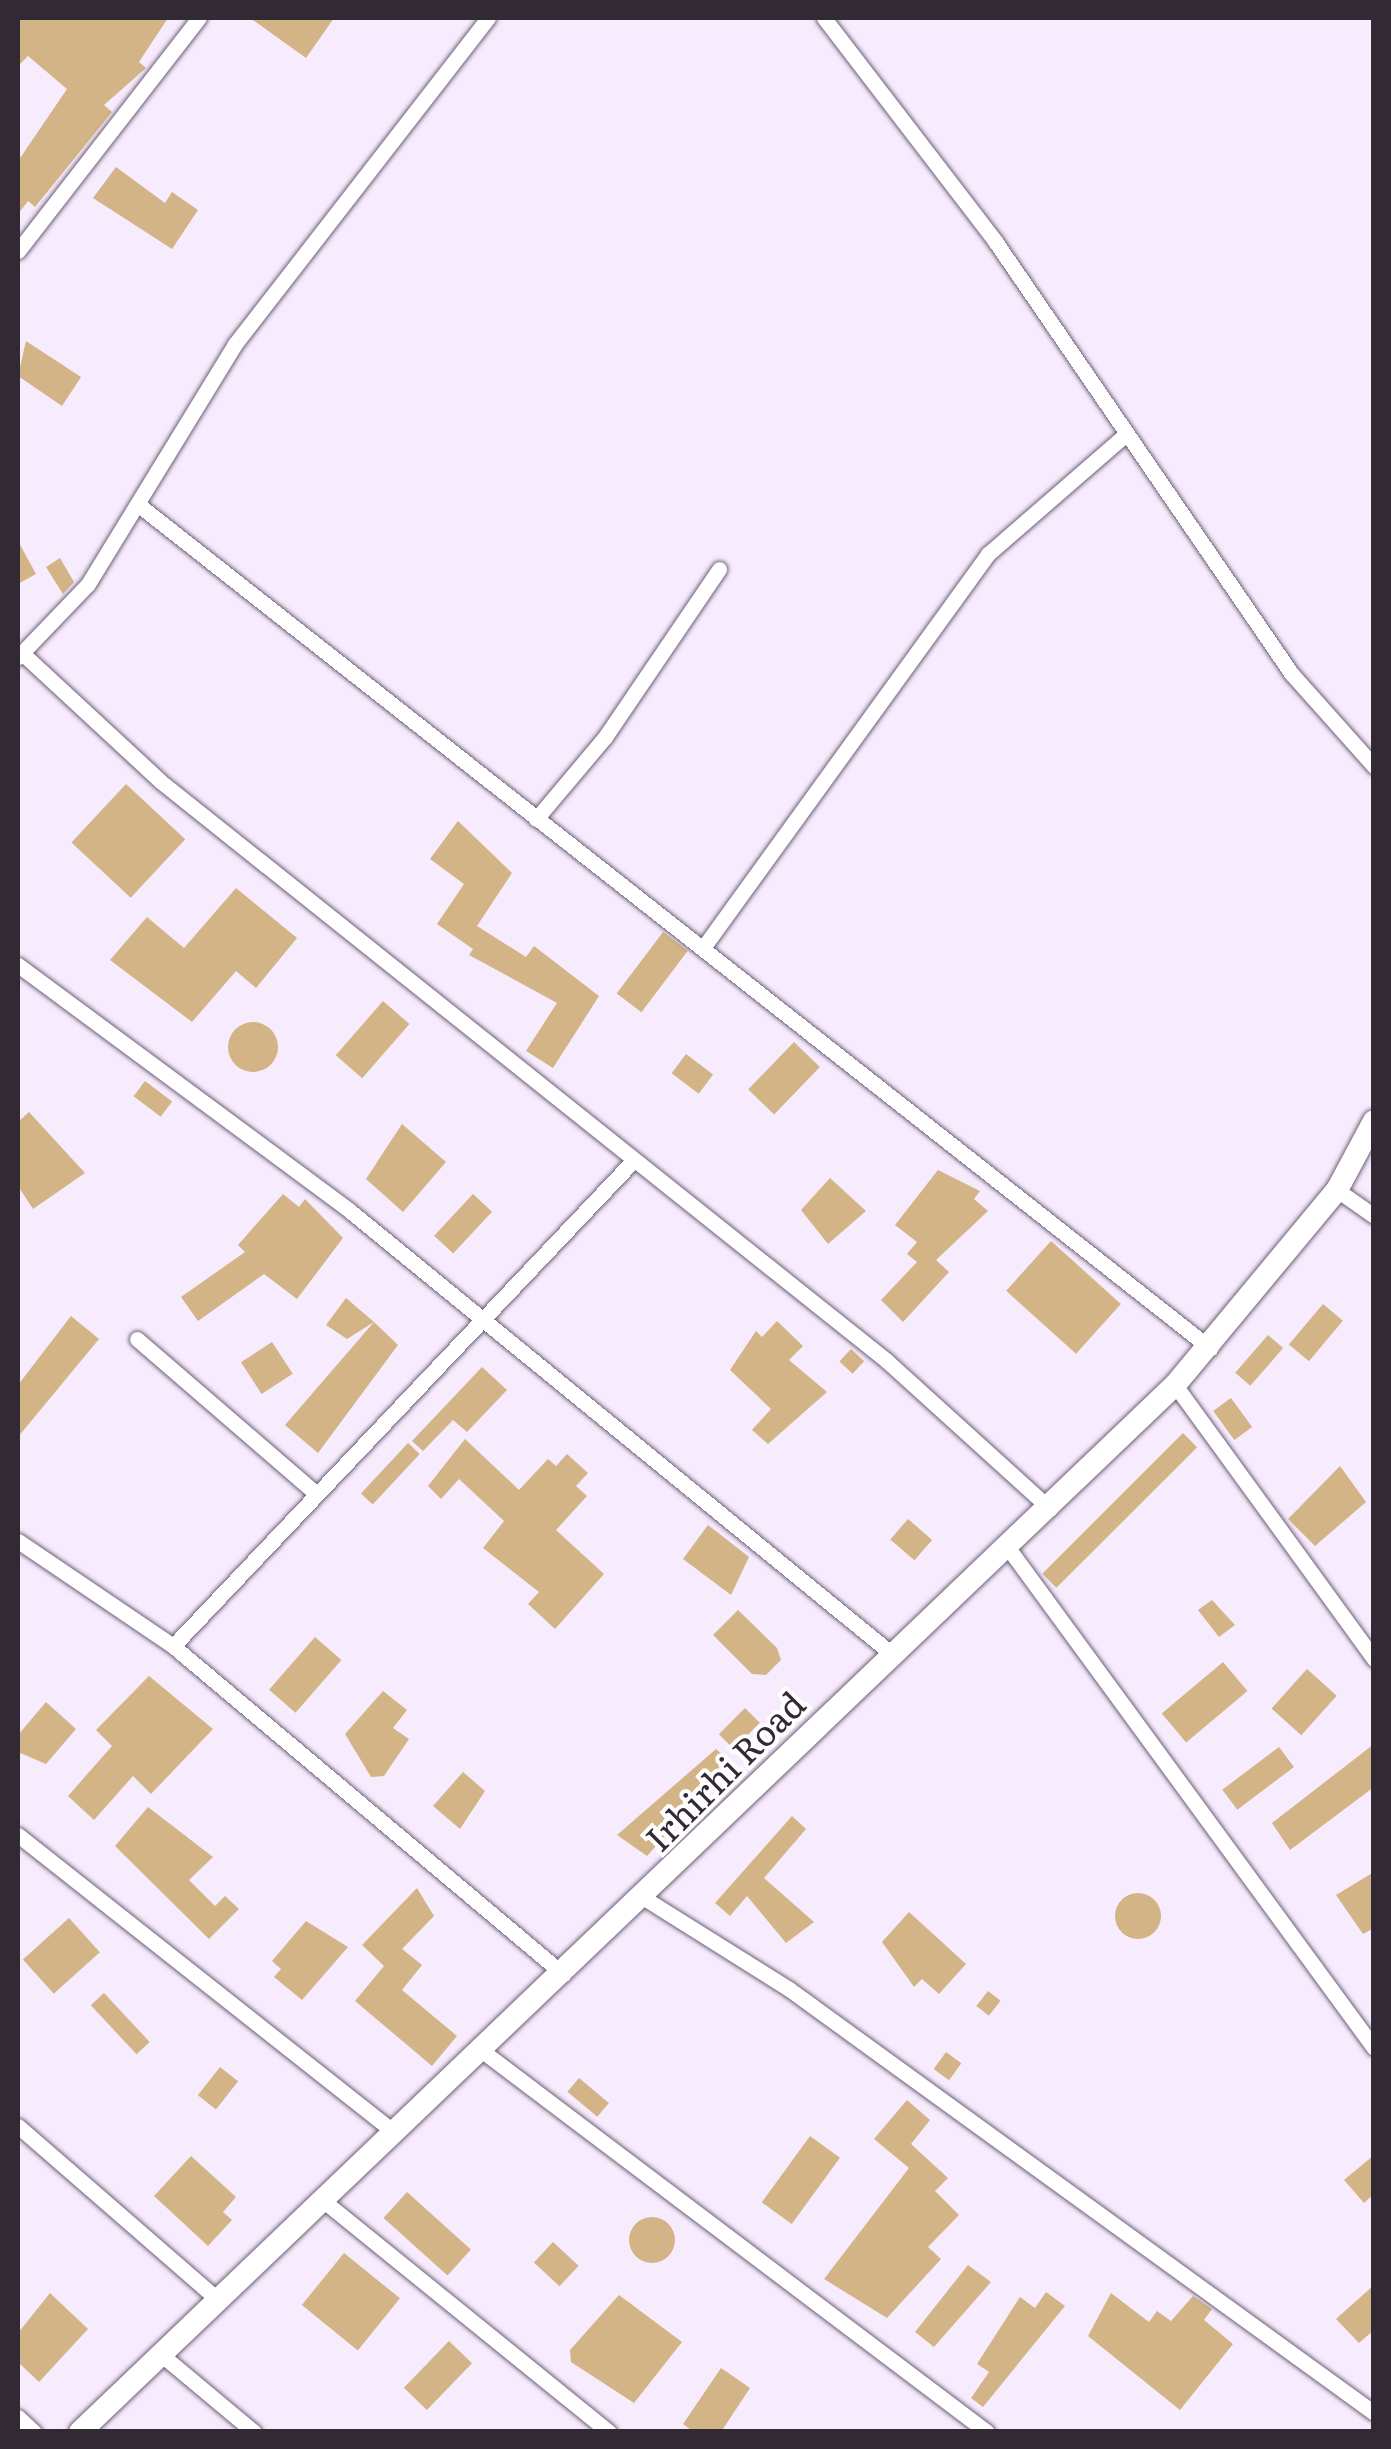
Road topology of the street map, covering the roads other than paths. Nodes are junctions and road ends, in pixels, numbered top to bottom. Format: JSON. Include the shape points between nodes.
{"nodes":[{"id":1,"x":199,"y":18,"type":"edge"},
{"id":2,"x":488,"y":18,"type":"edge"},
{"id":3,"x":824,"y":18,"type":"edge"},
{"id":4,"x":18,"y":251,"type":"edge"},
{"id":5,"x":1127,"y":433,"type":"junction"},
{"id":6,"x":140,"y":506,"type":"junction"},
{"id":7,"x":719,"y":569,"type":"dead end"},
{"id":8,"x":20,"y":655,"type":"edge"},
{"id":9,"x":1374,"y":766,"type":"edge"},
{"id":10,"x":536,"y":819,"type":"junction"},
{"id":11,"x":705,"y":945,"type":"junction"},
{"id":12,"x":18,"y":966,"type":"edge"},
{"id":13,"x":1374,"y":1121,"type":"edge"},
{"id":14,"x":633,"y":1161,"type":"junction"},
{"id":15,"x":1337,"y":1190,"type":"junction"},
{"id":16,"x":1374,"y":1216,"type":"edge"},
{"id":17,"x":480,"y":1317,"type":"junction"},
{"id":18,"x":137,"y":1339,"type":"dead end"},
{"id":19,"x":1210,"y":1348,"type":"junction"},
{"id":20,"x":1175,"y":1385,"type":"junction"},
{"id":21,"x":314,"y":1492,"type":"junction"},
{"id":22,"x":1050,"y":1509,"type":"junction"},
{"id":23,"x":18,"y":1541,"type":"edge"},
{"id":24,"x":1006,"y":1545,"type":"junction"},
{"id":25,"x":173,"y":1646,"type":"junction"},
{"id":26,"x":892,"y":1654,"type":"junction"},
{"id":27,"x":1374,"y":1659,"type":"edge"},
{"id":28,"x":18,"y":1836,"type":"edge"},
{"id":29,"x":644,"y":1898,"type":"junction"},
{"id":30,"x":563,"y":1974,"type":"junction"},
{"id":31,"x":1374,"y":2048,"type":"edge"},
{"id":32,"x":481,"y":2050,"type":"junction"},
{"id":33,"x":18,"y":2126,"type":"edge"},
{"id":34,"x":396,"y":2133,"type":"junction"},
{"id":35,"x":320,"y":2198,"type":"junction"},
{"id":36,"x":218,"y":2300,"type":"junction"},
{"id":37,"x":163,"y":2356,"type":"junction"},
{"id":38,"x":1374,"y":2414,"type":"edge"},
{"id":39,"x":18,"y":2417,"type":"edge"},
{"id":40,"x":34,"y":2432,"type":"edge"},
{"id":41,"x":80,"y":2432,"type":"edge"},
{"id":42,"x":254,"y":2432,"type":"edge"},
{"id":43,"x":609,"y":2432,"type":"edge"},
{"id":44,"x":986,"y":2432,"type":"edge"}],
"edges":[{"from":1,"to":4,"type":"street"},
{"from":2,"to":6,"type":"street","via":[[235,344]]},
{"from":3,"to":5,"type":"street","via":[[996,240]]},
{"from":5,"to":9,"type":"street","via":[[1290,673]]},
{"from":5,"to":11,"type":"street","via":[[988,554]]},
{"from":6,"to":8,"type":"street","via":[[88,584]]},
{"from":6,"to":10,"type":"street"},
{"from":7,"to":10,"type":"street","via":[[605,737]]},
{"from":8,"to":14,"type":"street","via":[[160,782],[333,911]]},
{"from":10,"to":11,"type":"street"},
{"from":11,"to":19,"type":"street"},
{"from":12,"to":17,"type":"street"},
{"from":13,"to":15,"type":"street","name":"Irhirhi Road"},
{"from":14,"to":17,"type":"street"},
{"from":14,"to":22,"type":"street","via":[[886,1362]]},
{"from":15,"to":16,"type":"street"},
{"from":15,"to":19,"type":"street","name":"Irhirhi Road"},
{"from":17,"to":21,"type":"street"},
{"from":17,"to":26,"type":"street"},
{"from":18,"to":21,"type":"street"},
{"from":19,"to":20,"type":"street","name":"Irhirhi Road"},
{"from":20,"to":22,"type":"street","name":"Irhirhi Road"},
{"from":20,"to":27,"type":"street"},
{"from":21,"to":25,"type":"street"},
{"from":22,"to":24,"type":"street","name":"Irhirhi Road"},
{"from":23,"to":25,"type":"street"},
{"from":24,"to":26,"type":"street","name":"Irhirhi Road"},
{"from":24,"to":31,"type":"street"},
{"from":25,"to":30,"type":"street"},
{"from":26,"to":29,"type":"street","name":"Irhirhi Road"},
{"from":28,"to":34,"type":"street","via":[[139,1940]]},
{"from":29,"to":30,"type":"street","name":"Irhirhi Road"},
{"from":29,"to":38,"type":"street","via":[[788,1989]]},
{"from":30,"to":32,"type":"street","name":"Irhirhi Road"},
{"from":32,"to":34,"type":"street","name":"Irhirhi Road"},
{"from":32,"to":44,"type":"street"},
{"from":33,"to":36,"type":"street"},
{"from":34,"to":35,"type":"street","name":"Irhirhi Road"},
{"from":35,"to":36,"type":"street","name":"Irhirhi Road"},
{"from":35,"to":43,"type":"street"},
{"from":36,"to":37,"type":"street","name":"Irhirhi Road"},
{"from":37,"to":41,"type":"street","name":"Irhirhi Road"},
{"from":37,"to":42,"type":"street"},
{"from":39,"to":40,"type":"street"}]}
